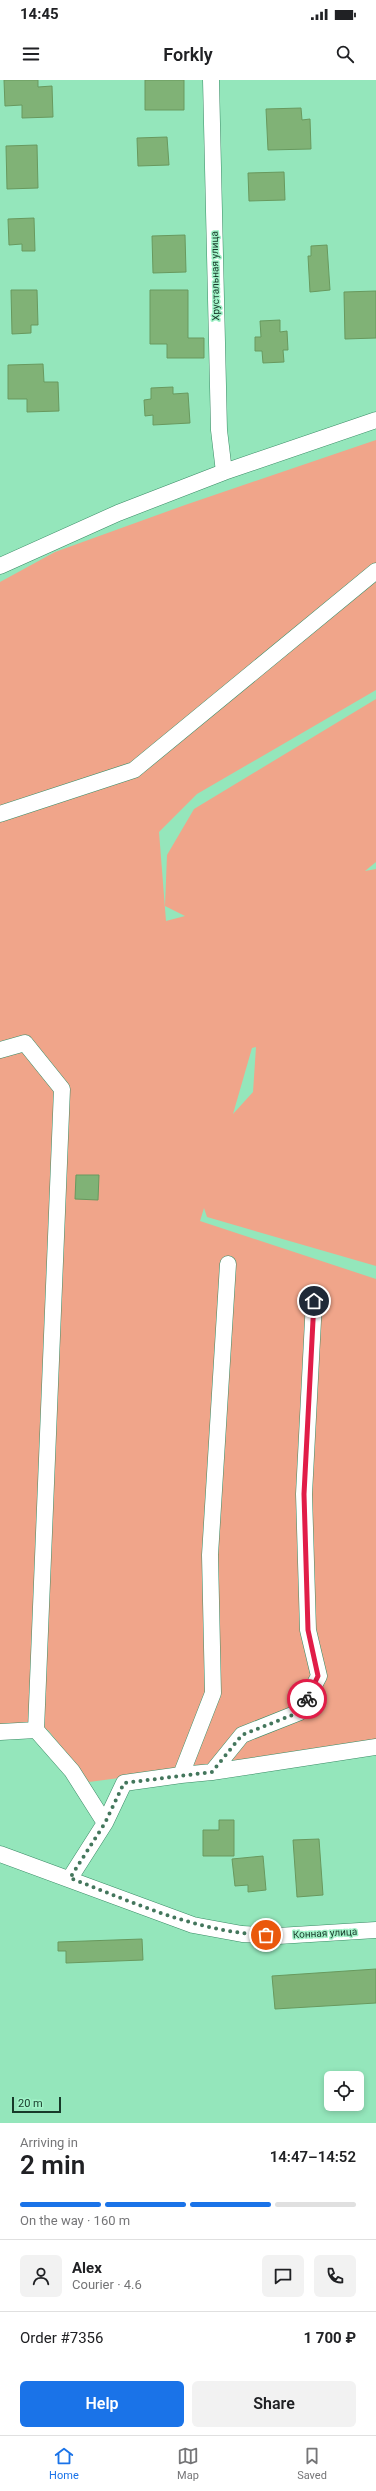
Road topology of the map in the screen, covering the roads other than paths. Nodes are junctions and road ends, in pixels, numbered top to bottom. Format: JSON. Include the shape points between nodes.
{"nodes":[{"id":1,"x":211,"y":80,"type":"edge"},
{"id":2,"x":376,"y":420,"type":"edge"},
{"id":3,"x":224,"y":472,"type":"junction"},
{"id":4,"x":1,"y":564,"type":"edge"},
{"id":5,"x":376,"y":571,"type":"edge"},
{"id":6,"x":0,"y":814,"type":"edge"},
{"id":7,"x":0,"y":1050,"type":"edge"},
{"id":8,"x":228,"y":1264,"type":"dead end"},
{"id":9,"x":314,"y":1301,"type":"dead end"},
{"id":10,"x":36,"y":1730,"type":"junction"},
{"id":11,"x":0,"y":1732,"type":"edge"},
{"id":12,"x":376,"y":1746,"type":"edge"},
{"id":13,"x":212,"y":1772,"type":"junction"},
{"id":14,"x":181,"y":1776,"type":"junction"},
{"id":15,"x":105,"y":1823,"type":"junction"},
{"id":16,"x":0,"y":1854,"type":"edge"},
{"id":17,"x":70,"y":1878,"type":"junction"},
{"id":18,"x":376,"y":1930,"type":"edge"}],
"edges":[{"from":1,"to":3,"type":"street","name":"Хрустальная улица","via":[[219,430]]},
{"from":2,"to":3,"type":"street"},
{"from":3,"to":4,"type":"street","via":[[118,513]]},
{"from":5,"to":6,"type":"street","via":[[134,770]]},
{"from":7,"to":10,"type":"street","via":[[25,1043],[62,1089]]},
{"from":8,"to":14,"type":"street","via":[[210,1554],[213,1693]]},
{"from":9,"to":13,"type":"street","via":[[304,1494],[308,1630],[318,1676],[300,1712],[242,1735]]},
{"from":10,"to":11,"type":"street"},
{"from":10,"to":15,"type":"street","via":[[72,1770]]},
{"from":12,"to":13,"type":"street"},
{"from":13,"to":14,"type":"street"},
{"from":14,"to":15,"type":"street","via":[[124,1783]]},
{"from":15,"to":17,"type":"street"},
{"from":16,"to":17,"type":"street","name":"Конная улица"},
{"from":17,"to":18,"type":"street","name":"Конная улица","via":[[193,1924],[242,1934],[278,1936]]}]}
